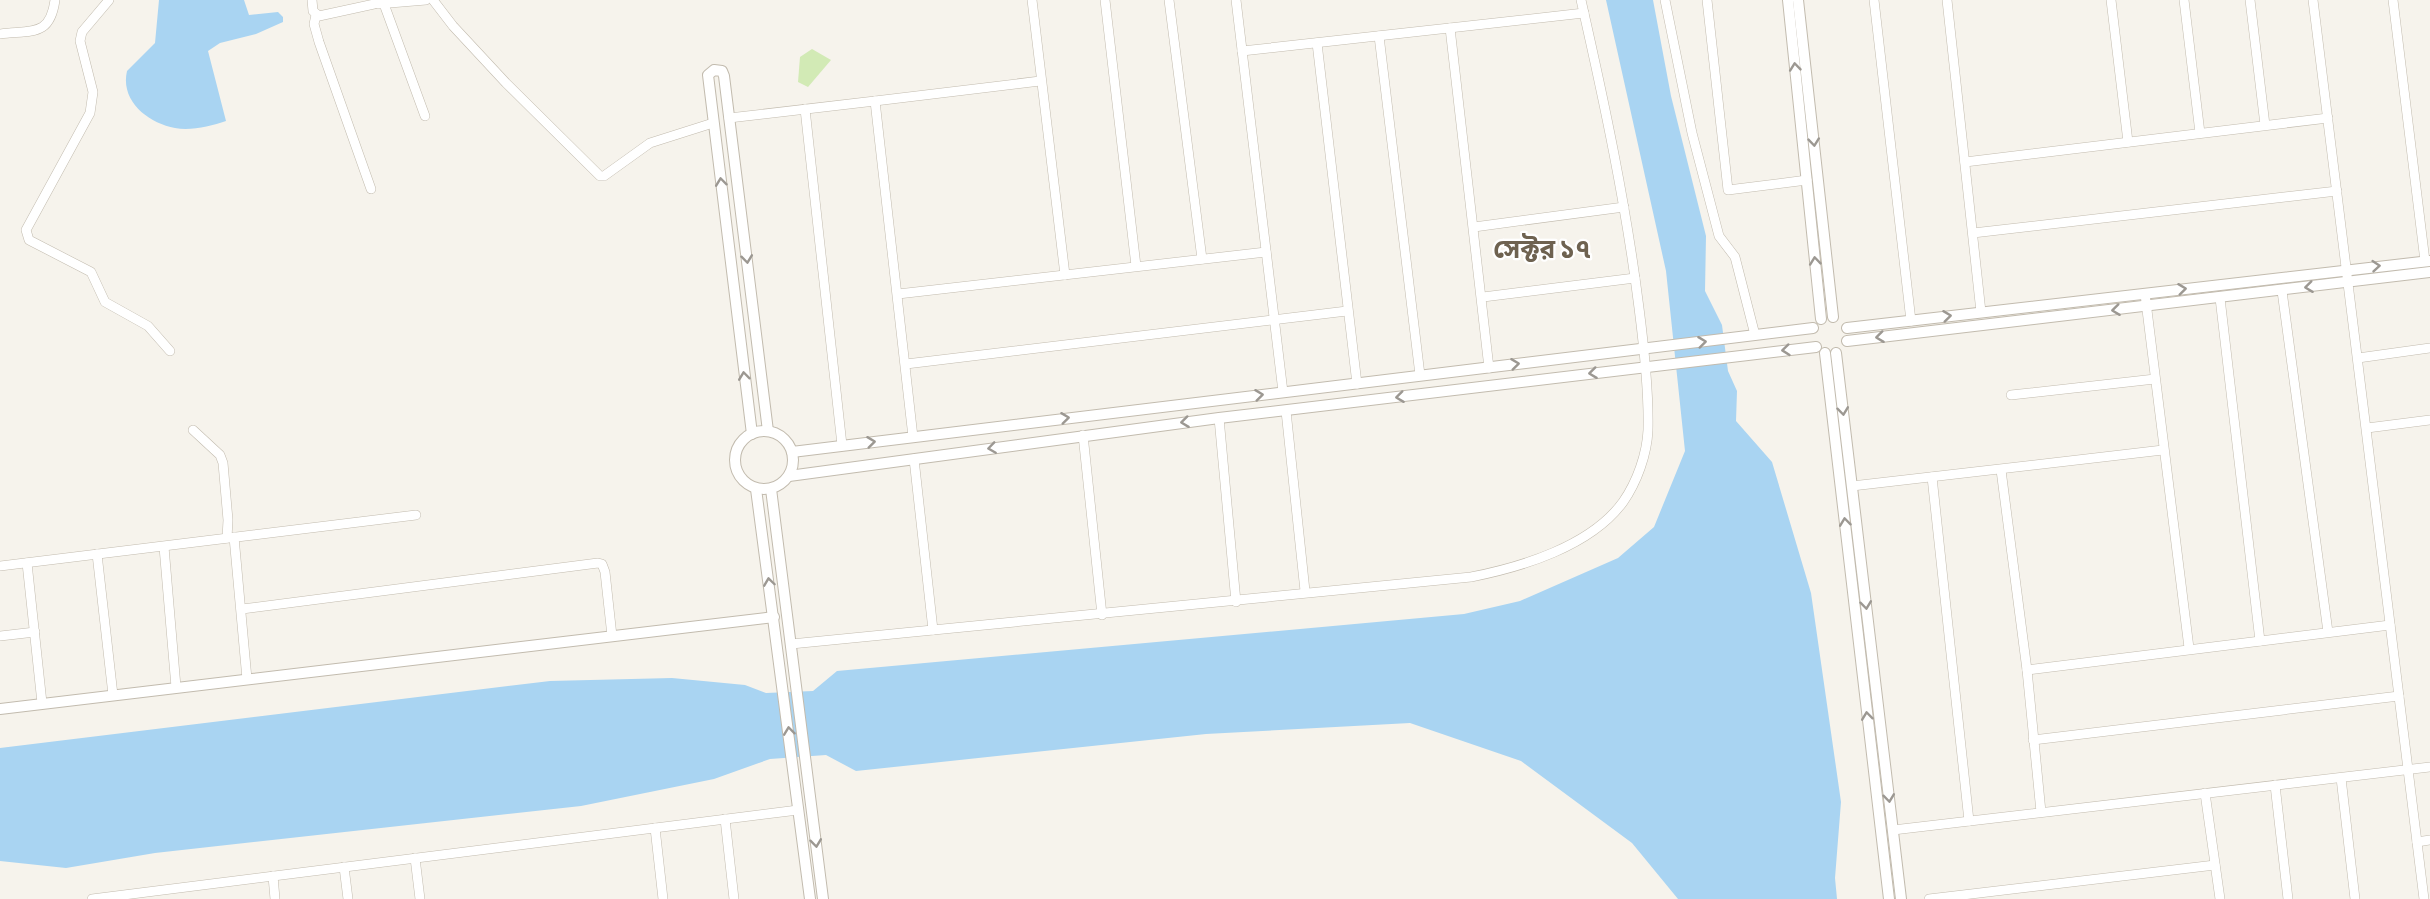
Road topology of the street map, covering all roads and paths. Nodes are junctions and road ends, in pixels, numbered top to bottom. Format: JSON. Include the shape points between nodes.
{"nodes":[{"id":1,"x":55,"y":0,"type":"edge"},
{"id":2,"x":109,"y":0,"type":"edge"},
{"id":3,"x":312,"y":0,"type":"edge"},
{"id":4,"x":426,"y":0,"type":"edge"},
{"id":5,"x":433,"y":0,"type":"edge"},
{"id":6,"x":1032,"y":0,"type":"edge"},
{"id":7,"x":1104,"y":0,"type":"edge"},
{"id":8,"x":1169,"y":0,"type":"edge"},
{"id":9,"x":1236,"y":0,"type":"edge"},
{"id":10,"x":1581,"y":0,"type":"edge"},
{"id":11,"x":1665,"y":0,"type":"edge"},
{"id":12,"x":1707,"y":0,"type":"edge"},
{"id":13,"x":1788,"y":0,"type":"edge"},
{"id":14,"x":1798,"y":0,"type":"edge"},
{"id":15,"x":1874,"y":0,"type":"edge"},
{"id":16,"x":1947,"y":0,"type":"edge"},
{"id":17,"x":2111,"y":0,"type":"edge"},
{"id":18,"x":2184,"y":0,"type":"edge"},
{"id":19,"x":2250,"y":0,"type":"edge"},
{"id":20,"x":2313,"y":0,"type":"edge"},
{"id":21,"x":2393,"y":0,"type":"edge"},
{"id":22,"x":377,"y":3,"type":"edge"},
{"id":23,"x":1584,"y":13,"type":"junction"},
{"id":24,"x":316,"y":15,"type":"junction"},
{"id":25,"x":1450,"y":28,"type":"junction"},
{"id":26,"x":0,"y":34,"type":"edge"},
{"id":27,"x":1379,"y":36,"type":"junction"},
{"id":28,"x":1317,"y":43,"type":"junction"},
{"id":29,"x":1242,"y":51,"type":"junction"},
{"id":30,"x":1040,"y":81,"type":"junction"},
{"id":31,"x":875,"y":101,"type":"junction"},
{"id":32,"x":805,"y":109,"type":"junction"},
{"id":33,"x":425,"y":116,"type":"dead end"},
{"id":34,"x":729,"y":118,"type":"junction"},
{"id":35,"x":2328,"y":118,"type":"junction"},
{"id":36,"x":713,"y":123,"type":"junction"},
{"id":37,"x":2265,"y":125,"type":"junction"},
{"id":38,"x":2200,"y":133,"type":"junction"},
{"id":39,"x":2128,"y":142,"type":"junction"},
{"id":40,"x":1965,"y":162,"type":"junction"},
{"id":41,"x":1807,"y":180,"type":"junction"},
{"id":42,"x":371,"y":189,"type":"dead end"},
{"id":43,"x":2337,"y":191,"type":"junction"},
{"id":44,"x":1624,"y":207,"type":"junction"},
{"id":45,"x":1474,"y":227,"type":"junction"},
{"id":46,"x":1973,"y":233,"type":"junction"},
{"id":47,"x":1266,"y":252,"type":"junction"},
{"id":48,"x":1202,"y":259,"type":"junction"},
{"id":49,"x":2428,"y":265,"type":"edge"},
{"id":50,"x":1136,"y":266,"type":"junction"},
{"id":51,"x":2346,"y":269,"type":"junction"},
{"id":52,"x":1065,"y":275,"type":"junction"},
{"id":53,"x":1635,"y":278,"type":"junction"},
{"id":54,"x":2349,"y":283,"type":"junction"},
{"id":55,"x":2282,"y":291,"type":"junction"},
{"id":56,"x":898,"y":294,"type":"junction"},
{"id":57,"x":2145,"y":294,"type":"junction"},
{"id":58,"x":1483,"y":297,"type":"junction"},
{"id":59,"x":2220,"y":297,"type":"junction"},
{"id":60,"x":2147,"y":307,"type":"junction"},
{"id":61,"x":1347,"y":310,"type":"junction"},
{"id":62,"x":1982,"y":312,"type":"junction"},
{"id":63,"x":1833,"y":317,"type":"junction"},
{"id":64,"x":1821,"y":319,"type":"junction"},
{"id":65,"x":1275,"y":320,"type":"junction"},
{"id":66,"x":1911,"y":321,"type":"junction"},
{"id":67,"x":1813,"y":328,"type":"junction"},
{"id":68,"x":1847,"y":328,"type":"junction"},
{"id":69,"x":1755,"y":336,"type":"junction"},
{"id":70,"x":1848,"y":341,"type":"junction"},
{"id":71,"x":2430,"y":348,"type":"edge"},
{"id":72,"x":1646,"y":349,"type":"junction"},
{"id":73,"x":170,"y":351,"type":"dead end"},
{"id":74,"x":1826,"y":351,"type":"junction"},
{"id":75,"x":2358,"y":358,"type":"junction"},
{"id":76,"x":906,"y":364,"type":"junction"},
{"id":77,"x":1648,"y":366,"type":"junction"},
{"id":78,"x":1489,"y":368,"type":"junction"},
{"id":79,"x":1420,"y":375,"type":"junction"},
{"id":80,"x":2155,"y":379,"type":"junction"},
{"id":81,"x":1357,"y":384,"type":"junction"},
{"id":82,"x":1283,"y":392,"type":"junction"},
{"id":83,"x":2011,"y":395,"type":"dead end"},
{"id":84,"x":1286,"y":411,"type":"junction"},
{"id":85,"x":1219,"y":418,"type":"junction"},
{"id":86,"x":2430,"y":420,"type":"edge"},
{"id":87,"x":2367,"y":428,"type":"junction"},
{"id":88,"x":193,"y":430,"type":"dead end"},
{"id":89,"x":768,"y":431,"type":"junction"},
{"id":90,"x":752,"y":434,"type":"junction"},
{"id":91,"x":1083,"y":435,"type":"junction"},
{"id":92,"x":913,"y":437,"type":"junction"},
{"id":93,"x":842,"y":446,"type":"junction"},
{"id":94,"x":2163,"y":450,"type":"junction"},
{"id":95,"x":792,"y":452,"type":"junction"},
{"id":96,"x":914,"y":459,"type":"junction"},
{"id":97,"x":2001,"y":470,"type":"junction"},
{"id":98,"x":789,"y":476,"type":"junction"},
{"id":99,"x":1932,"y":477,"type":"junction"},
{"id":100,"x":1852,"y":486,"type":"junction"},
{"id":101,"x":756,"y":489,"type":"junction"},
{"id":102,"x":771,"y":489,"type":"junction"},
{"id":103,"x":416,"y":514,"type":"dead end"},
{"id":104,"x":230,"y":538,"type":"junction"},
{"id":105,"x":164,"y":547,"type":"junction"},
{"id":106,"x":97,"y":554,"type":"junction"},
{"id":107,"x":27,"y":563,"type":"junction"},
{"id":108,"x":0,"y":566,"type":"edge"},
{"id":109,"x":1305,"y":591,"type":"junction"},
{"id":110,"x":1236,"y":602,"type":"junction"},
{"id":111,"x":242,"y":609,"type":"junction"},
{"id":112,"x":1102,"y":615,"type":"junction"},
{"id":113,"x":774,"y":617,"type":"junction"},
{"id":114,"x":2390,"y":625,"type":"junction"},
{"id":115,"x":933,"y":630,"type":"junction"},
{"id":116,"x":35,"y":632,"type":"junction"},
{"id":117,"x":2328,"y":633,"type":"junction"},
{"id":118,"x":0,"y":636,"type":"edge"},
{"id":119,"x":612,"y":636,"type":"junction"},
{"id":120,"x":2260,"y":641,"type":"junction"},
{"id":121,"x":791,"y":644,"type":"junction"},
{"id":122,"x":2189,"y":648,"type":"junction"},
{"id":123,"x":2027,"y":670,"type":"junction"},
{"id":124,"x":247,"y":679,"type":"junction"},
{"id":125,"x":176,"y":687,"type":"junction"},
{"id":126,"x":113,"y":695,"type":"junction"},
{"id":127,"x":2399,"y":696,"type":"junction"},
{"id":128,"x":42,"y":703,"type":"junction"},
{"id":129,"x":0,"y":709,"type":"edge"},
{"id":130,"x":2033,"y":741,"type":"junction"},
{"id":131,"x":2430,"y":767,"type":"edge"},
{"id":132,"x":2408,"y":770,"type":"junction"},
{"id":133,"x":2341,"y":778,"type":"junction"},
{"id":134,"x":2275,"y":785,"type":"junction"},
{"id":135,"x":2205,"y":793,"type":"junction"},
{"id":136,"x":798,"y":810,"type":"junction"},
{"id":137,"x":2041,"y":812,"type":"junction"},
{"id":138,"x":725,"y":819,"type":"junction"},
{"id":139,"x":1969,"y":821,"type":"junction"},
{"id":140,"x":655,"y":828,"type":"junction"},
{"id":141,"x":1893,"y":830,"type":"junction"},
{"id":142,"x":2430,"y":840,"type":"edge"},
{"id":143,"x":2417,"y":842,"type":"junction"},
{"id":144,"x":415,"y":858,"type":"junction"},
{"id":145,"x":2216,"y":865,"type":"junction"},
{"id":146,"x":344,"y":867,"type":"junction"},
{"id":147,"x":273,"y":876,"type":"junction"},
{"id":148,"x":92,"y":899,"type":"edge"},
{"id":149,"x":275,"y":899,"type":"edge"},
{"id":150,"x":348,"y":899,"type":"edge"},
{"id":151,"x":420,"y":899,"type":"edge"},
{"id":152,"x":663,"y":899,"type":"edge"},
{"id":153,"x":734,"y":899,"type":"edge"},
{"id":154,"x":810,"y":899,"type":"edge"},
{"id":155,"x":823,"y":899,"type":"edge"},
{"id":156,"x":1888,"y":899,"type":"edge"},
{"id":157,"x":1901,"y":899,"type":"edge"},
{"id":158,"x":1929,"y":899,"type":"edge"},
{"id":159,"x":2220,"y":899,"type":"edge"},
{"id":160,"x":2288,"y":899,"type":"edge"},
{"id":161,"x":2355,"y":899,"type":"edge"},
{"id":162,"x":2424,"y":899,"type":"edge"}],
"edges":[{"from":1,"to":26,"type":"street","via":[[48,25]]},
{"from":2,"to":73,"type":"street","via":[[82,32],[80,41],[93,92],[90,113],[26,230],[29,240],[91,272],[105,302],[148,326]]},
{"from":3,"to":24,"type":"street"},
{"from":4,"to":22,"type":"street"},
{"from":5,"to":36,"type":"street","via":[[506,83],[600,176],[604,177],[650,143]]},
{"from":6,"to":30,"type":"street"},
{"from":7,"to":50,"type":"street"},
{"from":8,"to":48,"type":"street"},
{"from":9,"to":29,"type":"street"},
{"from":10,"to":23,"type":"street"},
{"from":11,"to":69,"type":"street","via":[[1692,133],[1719,236],[1735,257]]},
{"from":12,"to":41,"type":"street","via":[[1728,190]]},
{"from":41,"to":13,"type":"street","one_way":true},
{"from":14,"to":63,"type":"street","one_way":true},
{"from":15,"to":66,"type":"street"},
{"from":16,"to":40,"type":"street"},
{"from":17,"to":39,"type":"street"},
{"from":18,"to":38,"type":"street"},
{"from":19,"to":37,"type":"street"},
{"from":20,"to":35,"type":"street"},
{"from":21,"to":49,"type":"street"},
{"from":22,"to":24,"type":"street"},
{"from":22,"to":33,"type":"street"},
{"from":23,"to":25,"type":"street"},
{"from":23,"to":44,"type":"street"},
{"from":24,"to":42,"type":"street","via":[[319,42]]},
{"from":25,"to":27,"type":"street"},
{"from":25,"to":45,"type":"street"},
{"from":27,"to":28,"type":"street"},
{"from":27,"to":79,"type":"street"},
{"from":28,"to":29,"type":"street"},
{"from":28,"to":61,"type":"street"},
{"from":29,"to":47,"type":"street"},
{"from":30,"to":31,"type":"street"},
{"from":30,"to":52,"type":"street"},
{"from":31,"to":32,"type":"street"},
{"from":31,"to":56,"type":"street"},
{"from":32,"to":34,"type":"street"},
{"from":32,"to":93,"type":"street"},
{"from":34,"to":36,"type":"street","via":[[724,76],[722,71],[714,70],[708,75]]},
{"from":34,"to":89,"type":"street","one_way":true},
{"from":35,"to":37,"type":"street"},
{"from":35,"to":43,"type":"street"},
{"from":90,"to":36,"type":"street","one_way":true},
{"from":37,"to":38,"type":"street"},
{"from":38,"to":39,"type":"street"},
{"from":39,"to":40,"type":"street"},
{"from":40,"to":46,"type":"street"},
{"from":64,"to":41,"type":"street","one_way":true},
{"from":43,"to":46,"type":"street"},
{"from":43,"to":51,"type":"street"},
{"from":44,"to":45,"type":"street"},
{"from":44,"to":53,"type":"street"},
{"from":45,"to":58,"type":"street"},
{"from":46,"to":62,"type":"street"},
{"from":47,"to":48,"type":"street"},
{"from":47,"to":65,"type":"street"},
{"from":48,"to":50,"type":"street"},
{"from":51,"to":49,"type":"street","one_way":true},
{"from":49,"to":54,"type":"street"},
{"from":50,"to":52,"type":"street"},
{"from":51,"to":54,"type":"street"},
{"from":57,"to":51,"type":"street","one_way":true},
{"from":52,"to":56,"type":"street"},
{"from":53,"to":58,"type":"street"},
{"from":53,"to":72,"type":"street"},
{"from":54,"to":55,"type":"street","one_way":true},
{"from":54,"to":75,"type":"street"},
{"from":55,"to":59,"type":"street"},
{"from":55,"to":117,"type":"street"},
{"from":56,"to":76,"type":"street"},
{"from":57,"to":60,"type":"street"},
{"from":57,"to":62,"type":"street"},
{"from":58,"to":78,"type":"street"},
{"from":59,"to":60,"type":"street"},
{"from":59,"to":120,"type":"street"},
{"from":60,"to":70,"type":"street","one_way":true},
{"from":60,"to":80,"type":"street"},
{"from":61,"to":65,"type":"street"},
{"from":61,"to":81,"type":"street"},
{"from":66,"to":62,"type":"street","one_way":true},
{"from":63,"to":64,"type":"street"},
{"from":63,"to":68,"type":"street"},
{"from":64,"to":67,"type":"street"},
{"from":65,"to":76,"type":"street"},
{"from":65,"to":82,"type":"street"},
{"from":66,"to":68,"type":"street"},
{"from":67,"to":69,"type":"street"},
{"from":67,"to":74,"type":"street","via":[[1812,338]]},
{"from":68,"to":70,"type":"street"},
{"from":72,"to":69,"type":"street","one_way":true},
{"from":70,"to":74,"type":"street"},
{"from":71,"to":75,"type":"street"},
{"from":72,"to":77,"type":"street"},
{"from":78,"to":72,"type":"street","one_way":true},
{"from":74,"to":77,"type":"street","one_way":true,"via":[[1756,353]]},
{"from":74,"to":100,"type":"street","one_way":true},
{"from":156,"to":74,"type":"street","one_way":true},
{"from":75,"to":87,"type":"street"},
{"from":76,"to":92,"type":"street"},
{"from":77,"to":84,"type":"street","one_way":true},
{"from":77,"to":109,"type":"street","via":[[1648,430],[1643,458],[1622,502],[1599,526],[1539,557],[1489,574]]},
{"from":78,"to":79,"type":"street"},
{"from":79,"to":81,"type":"street"},
{"from":80,"to":83,"type":"street"},
{"from":80,"to":94,"type":"street"},
{"from":81,"to":82,"type":"street"},
{"from":92,"to":82,"type":"street","one_way":true},
{"from":84,"to":85,"type":"street"},
{"from":84,"to":109,"type":"street"},
{"from":85,"to":91,"type":"street","one_way":true},
{"from":85,"to":110,"type":"street"},
{"from":86,"to":87,"type":"street"},
{"from":87,"to":114,"type":"street"},
{"from":88,"to":104,"type":"street","via":[[224,463]]},
{"from":89,"to":90,"type":"street"},
{"from":89,"to":95,"type":"street","via":[[783,438]]},
{"from":90,"to":101,"type":"street","via":[[741,442],[735,460],[741,478]]},
{"from":91,"to":96,"type":"street","one_way":true},
{"from":91,"to":112,"type":"street"},
{"from":93,"to":92,"type":"street","one_way":true},
{"from":93,"to":95,"type":"street"},
{"from":94,"to":97,"type":"street"},
{"from":94,"to":122,"type":"street"},
{"from":95,"to":98,"type":"street","via":[[794,466]]},
{"from":96,"to":98,"type":"street"},
{"from":96,"to":115,"type":"street"},
{"from":97,"to":99,"type":"street"},
{"from":97,"to":123,"type":"street"},
{"from":98,"to":102,"type":"street"},
{"from":99,"to":100,"type":"street"},
{"from":99,"to":139,"type":"street"},
{"from":100,"to":141,"type":"street","one_way":true},
{"from":101,"to":102,"type":"street"},
{"from":113,"to":101,"type":"street","one_way":true},
{"from":102,"to":121,"type":"street"},
{"from":103,"to":104,"type":"street"},
{"from":104,"to":105,"type":"street"},
{"from":104,"to":111,"type":"street"},
{"from":105,"to":106,"type":"street"},
{"from":105,"to":125,"type":"street"},
{"from":106,"to":107,"type":"street"},
{"from":106,"to":126,"type":"street"},
{"from":107,"to":108,"type":"street"},
{"from":107,"to":116,"type":"street"},
{"from":109,"to":110,"type":"street"},
{"from":110,"to":112,"type":"street"},
{"from":111,"to":119,"type":"street","via":[[598,563],[606,572]]},
{"from":111,"to":124,"type":"street"},
{"from":112,"to":115,"type":"street"},
{"from":113,"to":119,"type":"street"},
{"from":136,"to":113,"type":"street","one_way":true},
{"from":114,"to":117,"type":"street"},
{"from":114,"to":127,"type":"street"},
{"from":115,"to":121,"type":"street"},
{"from":116,"to":118,"type":"street"},
{"from":116,"to":128,"type":"street"},
{"from":117,"to":120,"type":"street"},
{"from":119,"to":124,"type":"street"},
{"from":120,"to":122,"type":"street"},
{"from":121,"to":155,"type":"street","one_way":true},
{"from":122,"to":123,"type":"street"},
{"from":123,"to":130,"type":"street"},
{"from":124,"to":125,"type":"street"},
{"from":125,"to":126,"type":"street"},
{"from":126,"to":128,"type":"street"},
{"from":127,"to":130,"type":"street"},
{"from":127,"to":132,"type":"street"},
{"from":128,"to":129,"type":"street"},
{"from":130,"to":137,"type":"street"},
{"from":131,"to":132,"type":"street"},
{"from":132,"to":133,"type":"street"},
{"from":132,"to":143,"type":"street"},
{"from":133,"to":134,"type":"street"},
{"from":133,"to":161,"type":"street"},
{"from":134,"to":135,"type":"street"},
{"from":134,"to":160,"type":"street"},
{"from":135,"to":137,"type":"street"},
{"from":135,"to":145,"type":"street"},
{"from":136,"to":138,"type":"street"},
{"from":136,"to":154,"type":"street"},
{"from":137,"to":139,"type":"street"},
{"from":138,"to":140,"type":"street"},
{"from":138,"to":153,"type":"street"},
{"from":139,"to":141,"type":"street"},
{"from":140,"to":144,"type":"street"},
{"from":140,"to":152,"type":"street"},
{"from":141,"to":157,"type":"street"},
{"from":142,"to":143,"type":"street"},
{"from":143,"to":162,"type":"street"},
{"from":144,"to":146,"type":"street"},
{"from":144,"to":151,"type":"street"},
{"from":145,"to":158,"type":"street"},
{"from":145,"to":159,"type":"street"},
{"from":146,"to":147,"type":"street"},
{"from":146,"to":150,"type":"street"},
{"from":147,"to":148,"type":"street"},
{"from":147,"to":149,"type":"street"}]}
